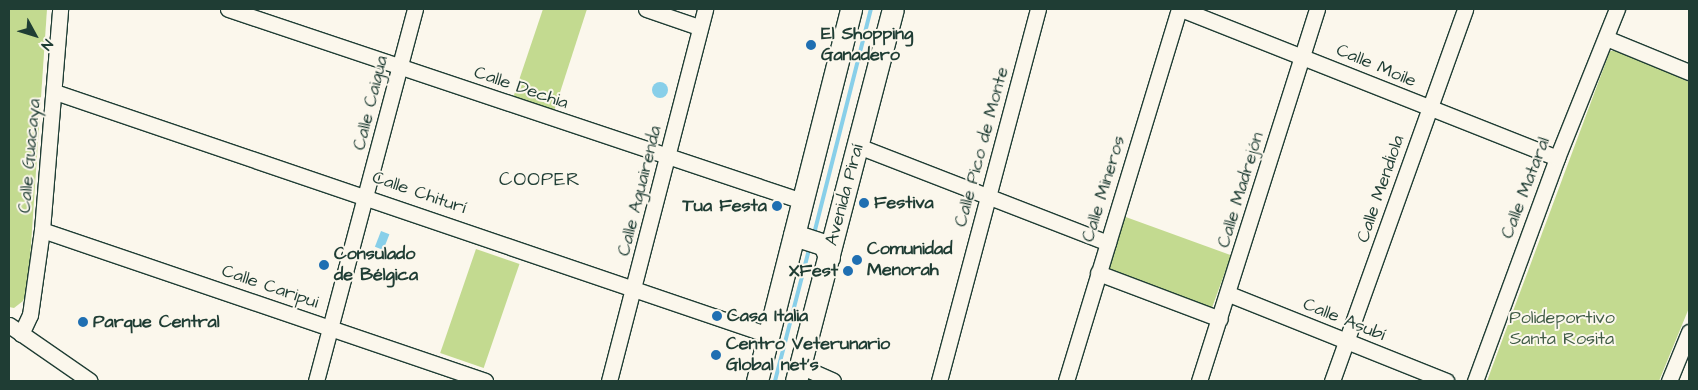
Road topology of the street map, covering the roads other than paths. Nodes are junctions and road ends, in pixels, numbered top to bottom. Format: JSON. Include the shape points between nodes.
{"nodes":[{"id":1,"x":60,"y":9,"type":"edge"},
{"id":2,"x":228,"y":9,"type":"edge"},
{"id":3,"x":415,"y":9,"type":"edge"},
{"id":4,"x":646,"y":9,"type":"edge"},
{"id":5,"x":704,"y":9,"type":"edge"},
{"id":6,"x":851,"y":9,"type":"edge"},
{"id":7,"x":893,"y":9,"type":"edge"},
{"id":8,"x":1038,"y":9,"type":"edge"},
{"id":9,"x":1180,"y":9,"type":"edge"},
{"id":10,"x":1318,"y":9,"type":"edge"},
{"id":11,"x":1465,"y":9,"type":"edge"},
{"id":12,"x":1617,"y":9,"type":"edge"},
{"id":13,"x":699,"y":27,"type":"junction"},
{"id":14,"x":1606,"y":38,"type":"junction"},
{"id":15,"x":1302,"y":55,"type":"junction"},
{"id":16,"x":399,"y":66,"type":"junction"},
{"id":17,"x":1689,"y":72,"type":"edge"},
{"id":18,"x":55,"y":92,"type":"junction"},
{"id":19,"x":1429,"y":108,"type":"junction"},
{"id":20,"x":858,"y":146,"type":"junction"},
{"id":21,"x":668,"y":158,"type":"junction"},
{"id":22,"x":1557,"y":158,"type":"junction"},
{"id":23,"x":367,"y":196,"type":"junction"},
{"id":24,"x":988,"y":197,"type":"junction"},
{"id":25,"x":802,"y":201,"type":"junction"},
{"id":26,"x":42,"y":230,"type":"junction"},
{"id":27,"x":811,"y":242,"type":"junction"},
{"id":28,"x":1108,"y":243,"type":"junction"},
{"id":29,"x":1098,"y":274,"type":"junction"},
{"id":30,"x":635,"y":287,"type":"junction"},
{"id":31,"x":1229,"y":294,"type":"junction"},
{"id":32,"x":1220,"y":320,"type":"junction"},
{"id":33,"x":331,"y":327,"type":"junction"},
{"id":34,"x":15,"y":330,"type":"edge"},
{"id":35,"x":1689,"y":332,"type":"edge"},
{"id":36,"x":769,"y":335,"type":"junction"},
{"id":37,"x":1347,"y":341,"type":"junction"},
{"id":38,"x":1685,"y":357,"type":"edge"},
{"id":39,"x":798,"y":373,"type":"edge"},
{"id":40,"x":463,"y":378,"type":"edge"},
{"id":41,"x":90,"y":381,"type":"edge"},
{"id":42,"x":316,"y":381,"type":"edge"},
{"id":43,"x":485,"y":381,"type":"edge"},
{"id":44,"x":609,"y":381,"type":"edge"},
{"id":45,"x":757,"y":381,"type":"edge"},
{"id":46,"x":833,"y":381,"type":"edge"},
{"id":47,"x":939,"y":381,"type":"edge"},
{"id":48,"x":1066,"y":381,"type":"edge"},
{"id":49,"x":1199,"y":381,"type":"edge"},
{"id":50,"x":1332,"y":381,"type":"edge"},
{"id":51,"x":1446,"y":381,"type":"edge"},
{"id":52,"x":1475,"y":381,"type":"edge"},
{"id":53,"x":1669,"y":381,"type":"edge"}],
"edges":[{"from":1,"to":18,"type":"street","name":"Calle Guacaya"},
{"from":2,"to":16,"type":"street","name":"Calle Dechia"},
{"from":3,"to":16,"type":"street","name":"Calle Caigua"},
{"from":4,"to":13,"type":"street"},
{"from":5,"to":13,"type":"street","name":"Calle Aguairenda"},
{"from":6,"to":25,"type":"main road","name":"Avenida Piraí"},
{"from":7,"to":20,"type":"main road","name":"Avenida Piraí"},
{"from":8,"to":24,"type":"street","name":"Calle Pico de Monte"},
{"from":9,"to":15,"type":"street","name":"Calle Moile"},
{"from":9,"to":28,"type":"street","name":"Calle Mineros"},
{"from":10,"to":15,"type":"street","name":"Calle Madrejón"},
{"from":11,"to":19,"type":"street","name":"Calle Mendiola"},
{"from":12,"to":14,"type":"street","name":"Calle Mataral"},
{"from":13,"to":21,"type":"street","name":"Calle Aguairenda"},
{"from":14,"to":17,"type":"street"},
{"from":14,"to":22,"type":"street","name":"Calle Mataral"},
{"from":15,"to":19,"type":"street","name":"Calle Moile"},
{"from":15,"to":31,"type":"street","name":"Calle Madrejón"},
{"from":16,"to":21,"type":"street","name":"Calle Dechia"},
{"from":16,"to":23,"type":"street","name":"Calle Caigua"},
{"from":18,"to":23,"type":"street","name":"Calle Chiturí"},
{"from":18,"to":26,"type":"street","name":"Calle Guacaya"},
{"from":19,"to":22,"type":"street","name":"Calle Moile"},
{"from":19,"to":37,"type":"street","name":"Calle Mendiola"},
{"from":20,"to":24,"type":"street"},
{"from":20,"to":27,"type":"main road","name":"Avenida Piraí"},
{"from":21,"to":25,"type":"street","name":"Calle Dechia"},
{"from":21,"to":30,"type":"street","name":"Calle Aguairenda"},
{"from":22,"to":52,"type":"street","name":"Calle Mataral"},
{"from":23,"to":30,"type":"street","name":"Calle Chiturí"},
{"from":23,"to":33,"type":"street","name":"Calle Caigua"},
{"from":24,"to":28,"type":"street"},
{"from":24,"to":47,"type":"street","name":"Calle Pico de Monte"},
{"from":25,"to":27,"type":"main road","name":"Avenida Piraí"},
{"from":26,"to":33,"type":"street","name":"Calle Caripui"},
{"from":26,"to":34,"type":"street","name":"Calle Guacaya","via":[[30,315]]},
{"from":27,"to":36,"type":"main road","name":"Avenida Piraí"},
{"from":27,"to":39,"type":"main road","name":"Avenida Piraí"},
{"from":28,"to":29,"type":"street","name":"Calle Mineros"},
{"from":29,"to":32,"type":"street"},
{"from":29,"to":48,"type":"street","name":"Calle Mineros"},
{"from":30,"to":36,"type":"street","name":"Calle Chiturí"},
{"from":30,"to":44,"type":"street","name":"Calle Aguairenda"},
{"from":31,"to":32,"type":"street","name":"Calle Madrejón"},
{"from":31,"to":37,"type":"street","name":"Calle Asubí"},
{"from":32,"to":49,"type":"street","name":"Calle Madrejón"},
{"from":33,"to":40,"type":"street","name":"Calle Caripui"},
{"from":33,"to":42,"type":"street","name":"Calle Caigua"},
{"from":34,"to":41,"type":"street"},
{"from":35,"to":38,"type":"street"},
{"from":36,"to":45,"type":"main road","name":"Avenida Piraí"},
{"from":37,"to":50,"type":"street","name":"Calle Mendiola"},
{"from":37,"to":51,"type":"street","name":"Calle Asubí"},
{"from":38,"to":53,"type":"street"},
{"from":39,"to":46,"type":"street"},
{"from":40,"to":43,"type":"street","name":"Calle Caripui"}]}
